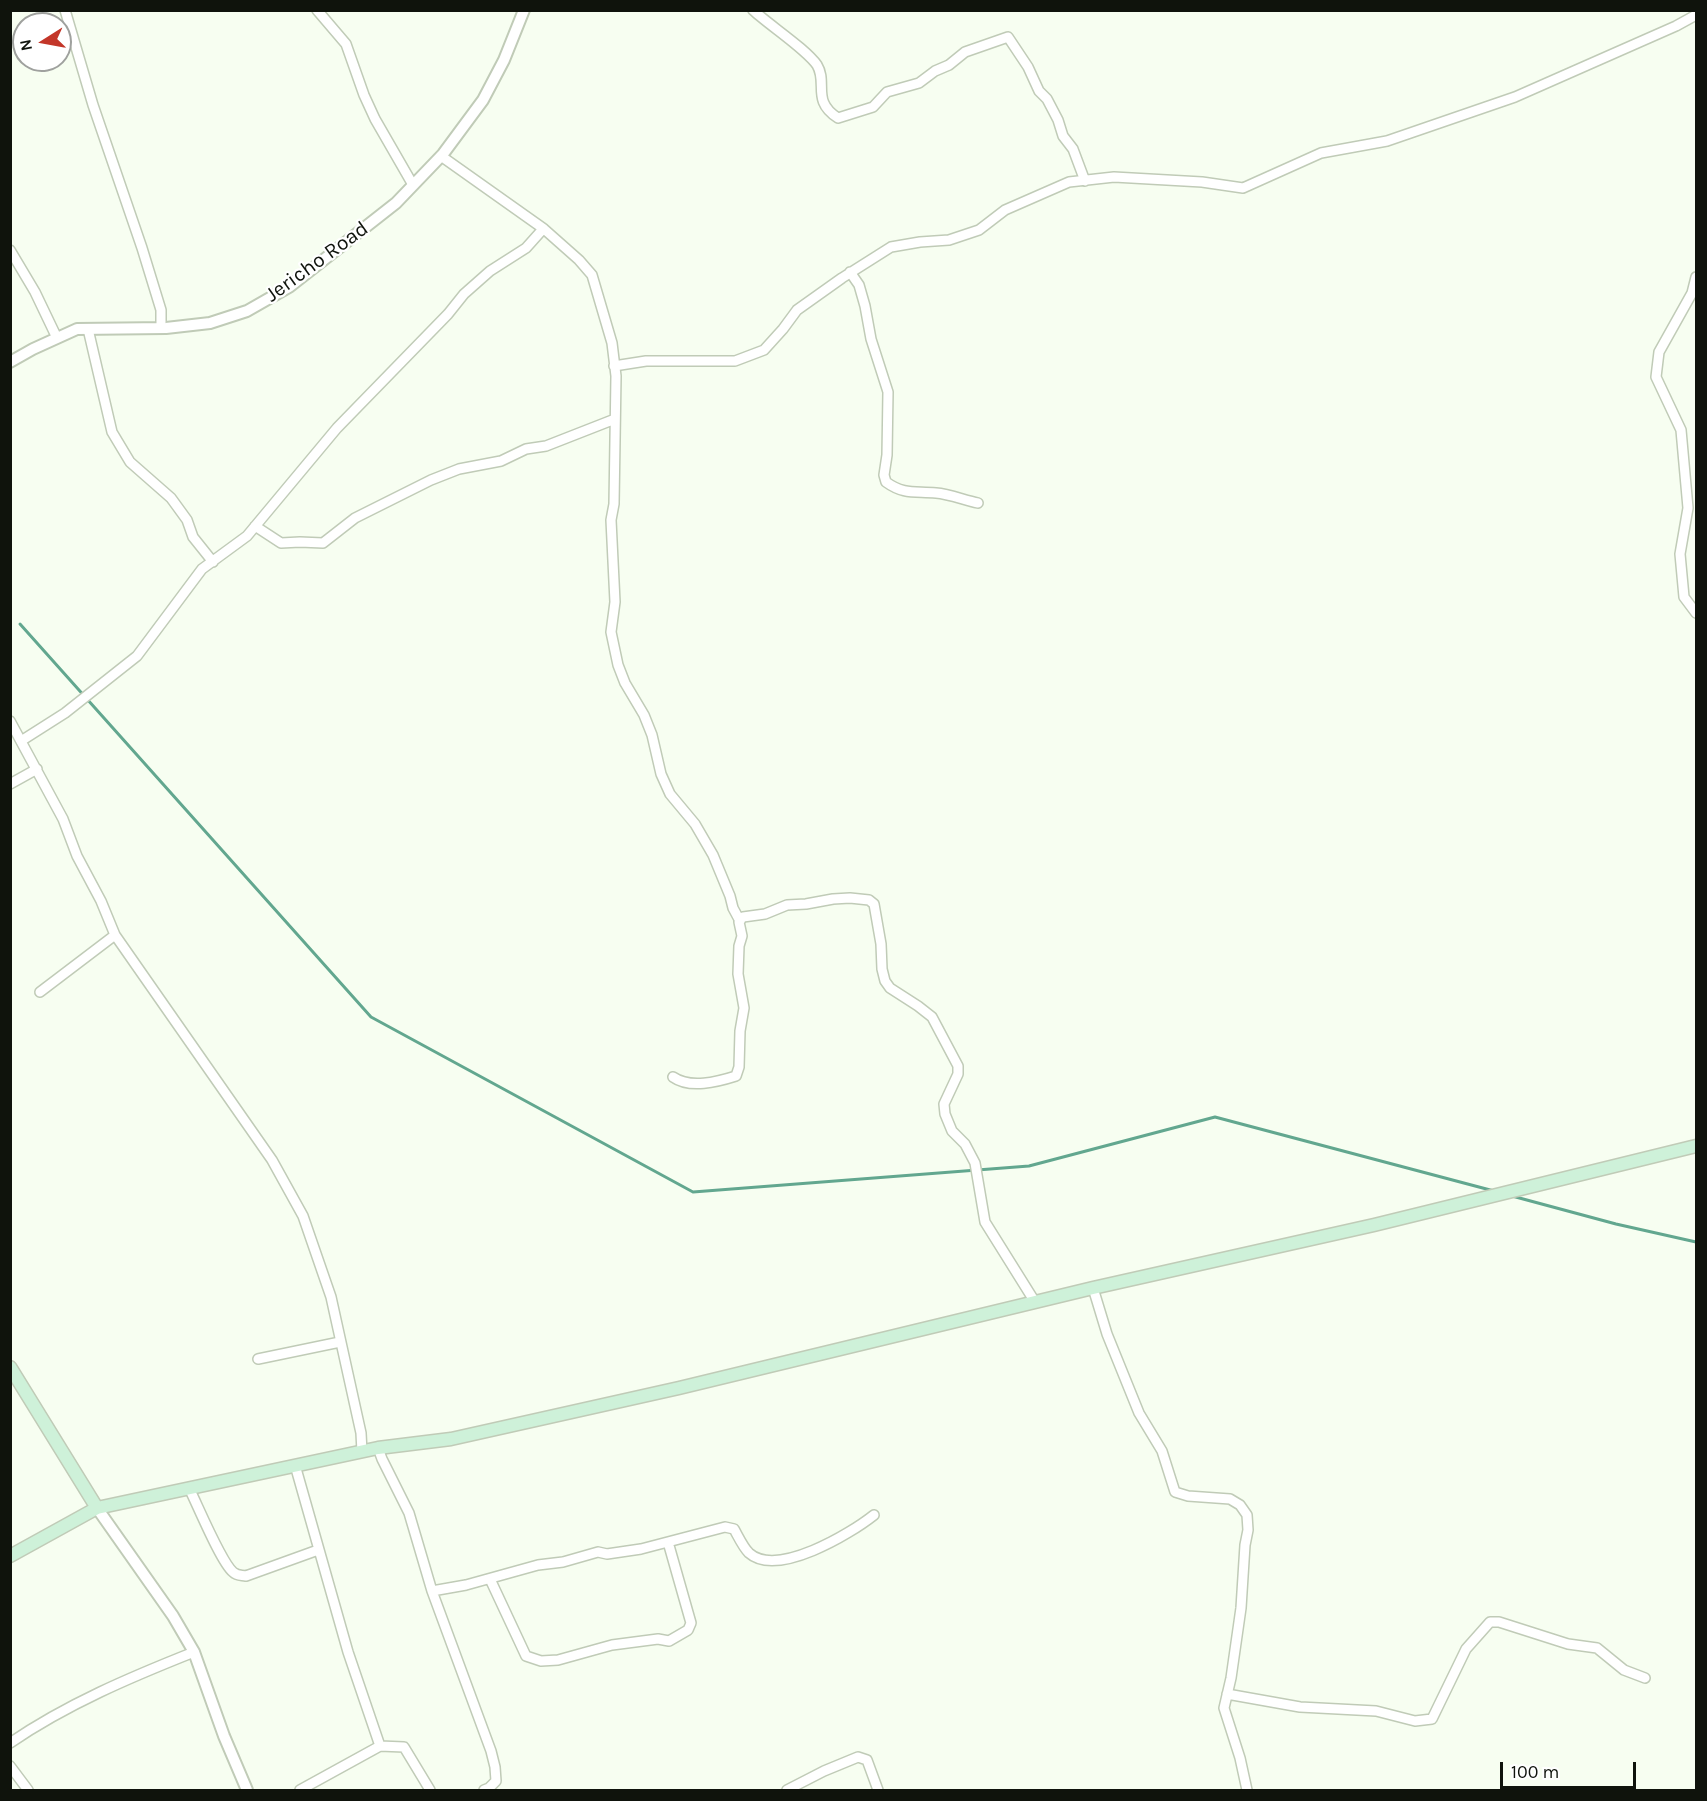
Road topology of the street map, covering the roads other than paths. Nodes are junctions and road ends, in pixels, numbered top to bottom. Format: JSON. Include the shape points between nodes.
{"nodes":[{"id":1,"x":65,"y":10,"type":"edge"},
{"id":2,"x":317,"y":10,"type":"edge"},
{"id":3,"x":524,"y":10,"type":"edge"},
{"id":4,"x":753,"y":10,"type":"edge"},
{"id":5,"x":1696,"y":15,"type":"edge"},
{"id":6,"x":441,"y":156,"type":"junction"},
{"id":7,"x":1085,"y":180,"type":"junction"},
{"id":8,"x":413,"y":185,"type":"junction"},
{"id":9,"x":543,"y":228,"type":"junction"},
{"id":10,"x":10,"y":250,"type":"edge"},
{"id":11,"x":850,"y":272,"type":"junction"},
{"id":12,"x":1696,"y":278,"type":"edge"},
{"id":13,"x":161,"y":328,"type":"junction"},
{"id":14,"x":88,"y":329,"type":"junction"},
{"id":15,"x":57,"y":338,"type":"junction"},
{"id":16,"x":10,"y":362,"type":"edge"},
{"id":17,"x":614,"y":366,"type":"junction"},
{"id":18,"x":615,"y":418,"type":"junction"},
{"id":19,"x":978,"y":503,"type":"dead end"},
{"id":20,"x":255,"y":526,"type":"junction"},
{"id":21,"x":213,"y":562,"type":"junction"},
{"id":22,"x":1696,"y":613,"type":"edge"},
{"id":23,"x":10,"y":721,"type":"edge"},
{"id":24,"x":21,"y":741,"type":"junction"},
{"id":25,"x":37,"y":769,"type":"junction"},
{"id":26,"x":10,"y":784,"type":"edge"},
{"id":27,"x":740,"y":921,"type":"junction"},
{"id":28,"x":115,"y":935,"type":"junction"},
{"id":29,"x":40,"y":992,"type":"dead end"},
{"id":30,"x":673,"y":1077,"type":"dead end"},
{"id":31,"x":1696,"y":1146,"type":"edge"},
{"id":32,"x":1093,"y":1288,"type":"junction"},
{"id":33,"x":1035,"y":1302,"type":"junction"},
{"id":34,"x":340,"y":1342,"type":"junction"},
{"id":35,"x":258,"y":1359,"type":"dead end"},
{"id":36,"x":10,"y":1367,"type":"edge"},
{"id":37,"x":378,"y":1448,"type":"junction"},
{"id":38,"x":362,"y":1452,"type":"junction"},
{"id":39,"x":295,"y":1465,"type":"junction"},
{"id":40,"x":189,"y":1488,"type":"junction"},
{"id":41,"x":97,"y":1508,"type":"junction"},
{"id":42,"x":874,"y":1515,"type":"dead end"},
{"id":43,"x":668,"y":1542,"type":"junction"},
{"id":44,"x":318,"y":1550,"type":"junction"},
{"id":45,"x":10,"y":1556,"type":"edge"},
{"id":46,"x":490,"y":1579,"type":"junction"},
{"id":47,"x":432,"y":1591,"type":"junction"},
{"id":48,"x":194,"y":1652,"type":"junction"},
{"id":49,"x":1645,"y":1678,"type":"dead end"},
{"id":50,"x":1227,"y":1694,"type":"junction"},
{"id":51,"x":12,"y":1739,"type":"edge"},
{"id":52,"x":380,"y":1746,"type":"junction"},
{"id":53,"x":10,"y":1766,"type":"edge"},
{"id":54,"x":28,"y":1791,"type":"edge"},
{"id":55,"x":247,"y":1791,"type":"edge"},
{"id":56,"x":300,"y":1791,"type":"edge"},
{"id":57,"x":430,"y":1791,"type":"edge"},
{"id":58,"x":484,"y":1791,"type":"edge"},
{"id":59,"x":787,"y":1791,"type":"edge"},
{"id":60,"x":878,"y":1791,"type":"edge"},
{"id":61,"x":1247,"y":1791,"type":"edge"}],
"edges":[{"from":1,"to":13,"type":"street","via":[[161,310]]},
{"from":2,"to":8,"type":"street","via":[[346,44],[375,119]]},
{"from":3,"to":6,"type":"street","name":"Jericho Road","via":[[483,100]]},
{"from":4,"to":7,"type":"street","via":[[817,66],[821,96],[830,113],[838,118],[873,107],[887,92],[918,83],[965,52],[1008,37],[1047,99]]},
{"from":5,"to":7,"type":"street","via":[[1515,96],[1387,141],[1321,153],[1243,188],[1114,177]]},
{"from":6,"to":8,"type":"street","name":"Jericho Road"},
{"from":6,"to":9,"type":"street"},
{"from":7,"to":11,"type":"street","via":[[1069,182],[1005,210],[978,230],[949,240],[891,247]]},
{"from":8,"to":13,"type":"street","name":"Jericho Road","via":[[396,203],[289,287],[247,311],[210,324]]},
{"from":9,"to":17,"type":"street","via":[[592,275],[612,343]]},
{"from":9,"to":20,"type":"street","via":[[526,248],[464,294],[337,428]]},
{"from":10,"to":15,"type":"street"},
{"from":11,"to":17,"type":"street","via":[[797,310],[764,350],[735,361],[646,361]]},
{"from":11,"to":19,"type":"street","via":[[859,285],[888,392],[886,482],[914,494],[937,493]]},
{"from":12,"to":22,"type":"street","via":[[1692,293],[1659,352],[1656,377],[1681,430],[1688,508],[1680,554],[1684,597]]},
{"from":13,"to":14,"type":"street","name":"Jericho Road"},
{"from":14,"to":15,"type":"street","name":"Jericho Road","via":[[77,329]]},
{"from":14,"to":21,"type":"street","via":[[112,432],[130,462],[171,498],[187,520],[193,537]]},
{"from":15,"to":16,"type":"street","name":"Jericho Road"},
{"from":17,"to":18,"type":"street"},
{"from":18,"to":20,"type":"street","via":[[501,461],[459,469],[431,480],[355,518],[323,543],[281,543]]},
{"from":18,"to":27,"type":"street","via":[[612,632],[618,665],[644,715],[670,794],[695,824],[713,855]]},
{"from":20,"to":21,"type":"street"},
{"from":21,"to":24,"type":"street","via":[[202,569],[137,656],[65,713]]},
{"from":23,"to":24,"type":"street"},
{"from":24,"to":25,"type":"street"},
{"from":25,"to":26,"type":"street"},
{"from":25,"to":28,"type":"street"},
{"from":27,"to":30,"type":"street","via":[[738,974],[744,1008],[736,1076],[701,1083],[681,1082]]},
{"from":27,"to":33,"type":"street","via":[[787,905],[850,898],[874,904],[885,981],[932,1017],[958,1066],[944,1104],[945,1114],[975,1163],[985,1222]]},
{"from":28,"to":29,"type":"street"},
{"from":28,"to":34,"type":"street","via":[[272,1160],[303,1216],[331,1297]]},
{"from":31,"to":32,"type":"main road"},
{"from":32,"to":33,"type":"main road"},
{"from":32,"to":50,"type":"street","via":[[1107,1334],[1139,1413],[1162,1451],[1175,1492],[1230,1499],[1247,1515],[1240,1608]]},
{"from":33,"to":37,"type":"main road","via":[[691,1386],[452,1439]]},
{"from":34,"to":35,"type":"street"},
{"from":34,"to":38,"type":"street"},
{"from":36,"to":41,"type":"main road"},
{"from":37,"to":38,"type":"main road"},
{"from":37,"to":47,"type":"street","via":[[409,1514]]},
{"from":38,"to":39,"type":"main road"},
{"from":39,"to":40,"type":"main road"},
{"from":39,"to":44,"type":"street"},
{"from":40,"to":41,"type":"main road"},
{"from":40,"to":44,"type":"street","via":[[226,1563],[237,1575],[246,1576]]},
{"from":41,"to":45,"type":"main road"},
{"from":41,"to":48,"type":"street"},
{"from":42,"to":43,"type":"street","via":[[854,1531],[793,1559],[763,1559],[749,1553],[734,1529],[725,1527]]},
{"from":43,"to":46,"type":"street","via":[[607,1554],[598,1552]]},
{"from":43,"to":46,"type":"street","via":[[691,1623],[688,1630],[669,1641],[612,1645],[558,1660],[526,1656]]},
{"from":44,"to":52,"type":"street"},
{"from":46,"to":47,"type":"street"},
{"from":47,"to":58,"type":"street","via":[[493,1759],[496,1780]]},
{"from":48,"to":51,"type":"street","via":[[120,1682]]},
{"from":48,"to":55,"type":"street"},
{"from":49,"to":50,"type":"street","via":[[1624,1670],[1597,1648],[1490,1622],[1466,1649],[1432,1719],[1415,1721],[1376,1711],[1300,1707]]},
{"from":50,"to":61,"type":"street","via":[[1224,1708]]},
{"from":52,"to":56,"type":"street"},
{"from":52,"to":57,"type":"street","via":[[404,1747]]},
{"from":53,"to":54,"type":"street"},
{"from":59,"to":60,"type":"street","via":[[858,1757],[867,1760]]}]}
